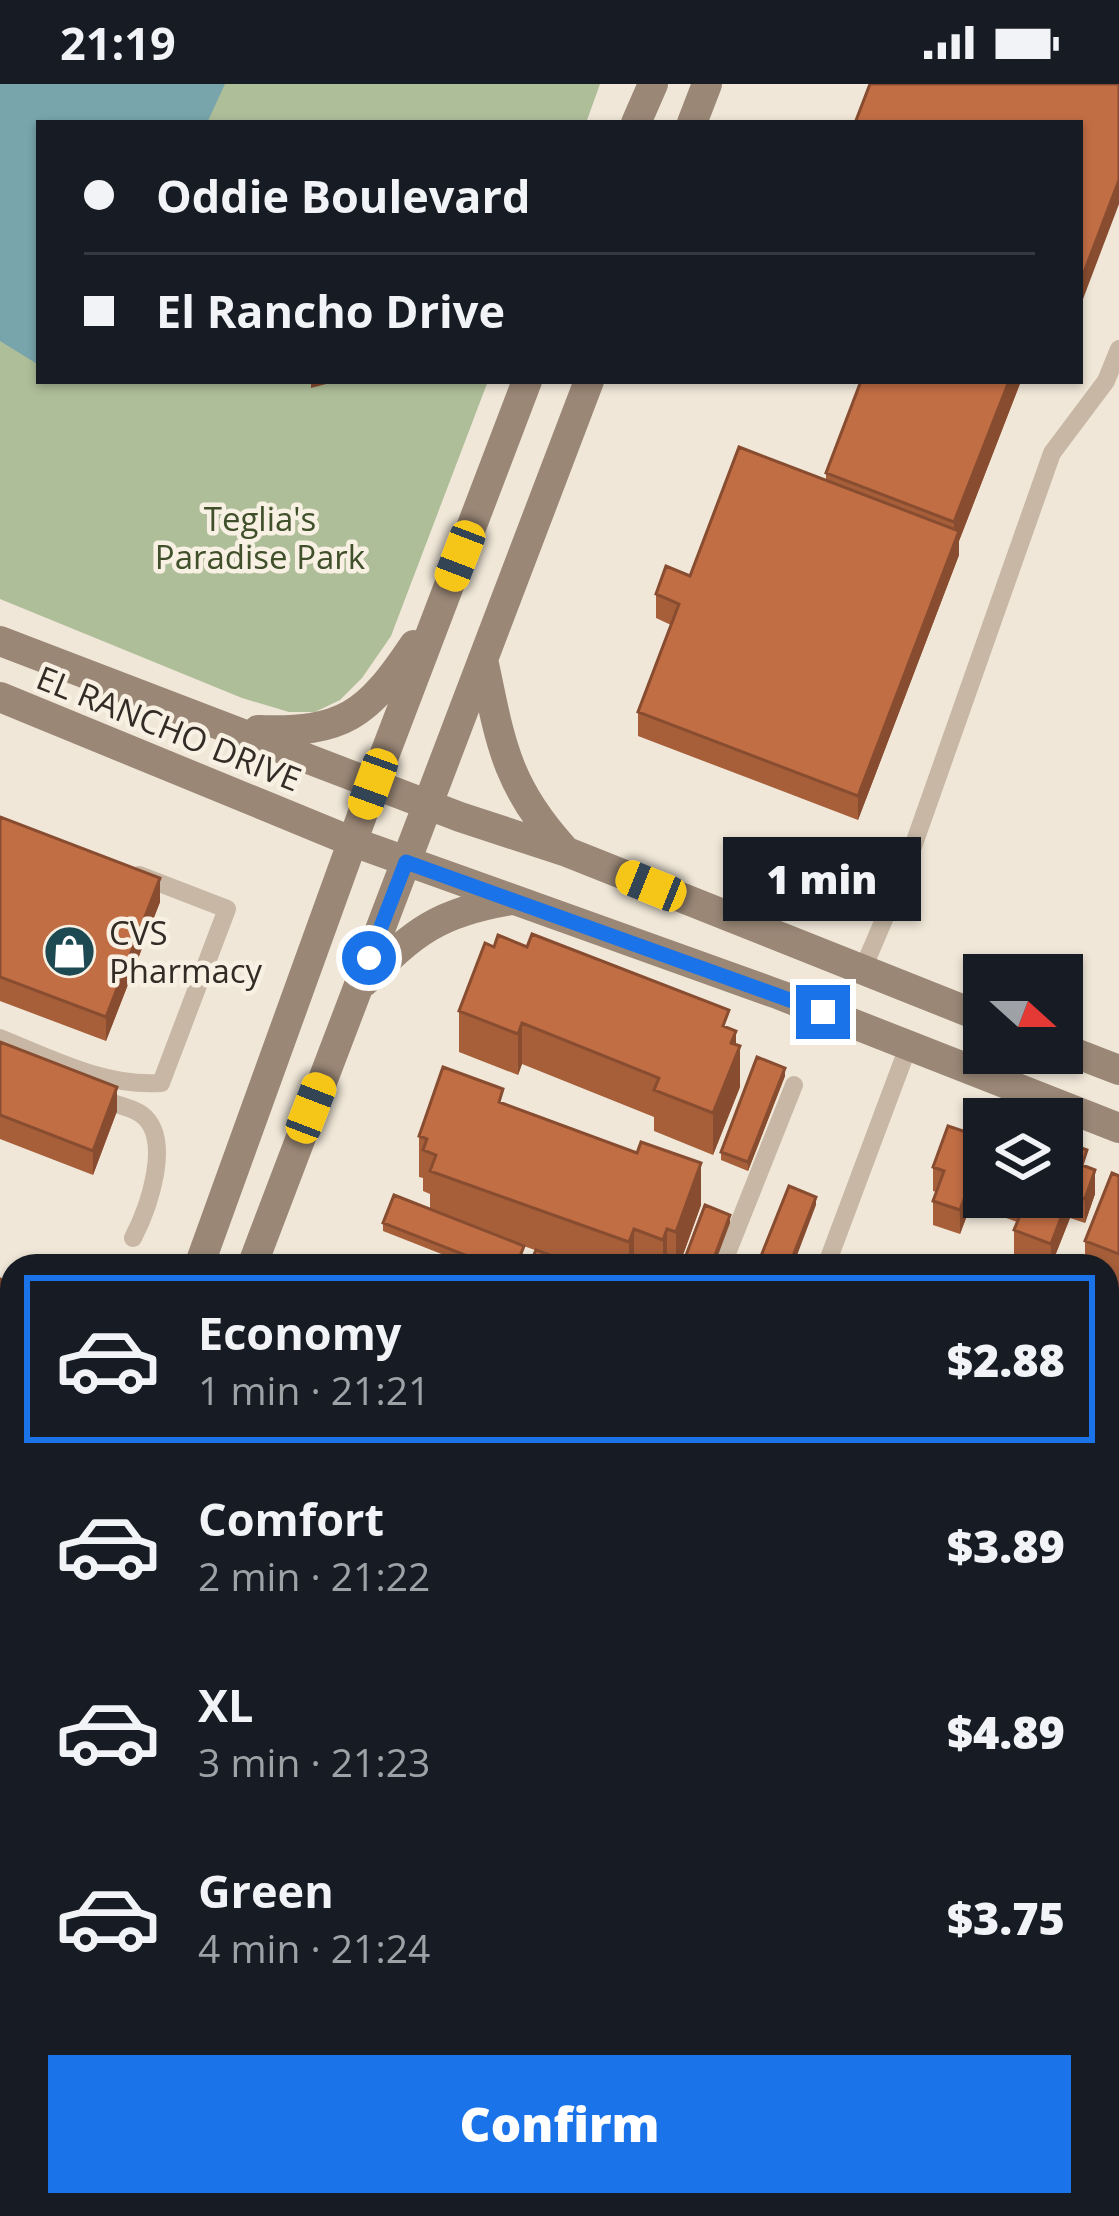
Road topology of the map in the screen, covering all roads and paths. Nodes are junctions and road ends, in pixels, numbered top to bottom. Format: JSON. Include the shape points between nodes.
{"nodes":[{"id":1,"x":653,"y":84,"type":"edge"},
{"id":2,"x":707,"y":84,"type":"edge"},
{"id":3,"x":637,"y":120,"type":"edge"},
{"id":4,"x":693,"y":120,"type":"edge"},
{"id":5,"x":1119,"y":349,"type":"edge"},
{"id":6,"x":526,"y":384,"type":"edge"},
{"id":7,"x":588,"y":384,"type":"edge"},
{"id":8,"x":443,"y":600,"type":"junction"},
{"id":9,"x":0,"y":641,"type":"edge"},
{"id":10,"x":483,"y":658,"type":"junction"},
{"id":11,"x":0,"y":697,"type":"edge"},
{"id":12,"x":235,"y":729,"type":"junction"},
{"id":13,"x":373,"y":784,"type":"junction"},
{"id":14,"x":429,"y":804,"type":"junction"},
{"id":15,"x":353,"y":842,"type":"junction"},
{"id":16,"x":567,"y":853,"type":"junction"},
{"id":17,"x":406,"y":862,"type":"junction"},
{"id":18,"x":124,"y":869,"type":"edge"},
{"id":19,"x":514,"y":900,"type":"junction"},
{"id":20,"x":862,"y":971,"type":"junction"},
{"id":21,"x":356,"y":991,"type":"junction"},
{"id":22,"x":963,"y":1010,"type":"edge"},
{"id":23,"x":0,"y":1038,"type":"edge"},
{"id":24,"x":908,"y":1047,"type":"junction"},
{"id":25,"x":1083,"y":1056,"type":"edge"},
{"id":26,"x":1119,"y":1070,"type":"edge"},
{"id":27,"x":794,"y":1084,"type":"dead end"},
{"id":28,"x":81,"y":1093,"type":"edge"},
{"id":29,"x":1119,"y":1128,"type":"edge"},
{"id":30,"x":134,"y":1238,"type":"dead end"},
{"id":31,"x":203,"y":1254,"type":"edge"},
{"id":32,"x":257,"y":1254,"type":"edge"},
{"id":33,"x":727,"y":1254,"type":"edge"},
{"id":34,"x":830,"y":1254,"type":"edge"}],
"edges":[{"from":1,"to":3,"type":"main road"},
{"from":2,"to":4,"type":"main road"},
{"from":5,"to":20,"type":"lane","via":[[1106,381],[1052,453]]},
{"from":6,"to":8,"type":"main road"},
{"from":7,"to":10,"type":"main road"},
{"from":8,"to":12,"type":"main road","via":[[396,672],[355,716],[324,728]]},
{"from":8,"to":13,"type":"main road"},
{"from":9,"to":12,"type":"main road","name":"EL RANCHO DRIVE"},
{"from":10,"to":14,"type":"main road"},
{"from":10,"to":16,"type":"main road","via":[[509,769]]},
{"from":11,"to":15,"type":"main road","name":"EL RANCHO DRIVE"},
{"from":12,"to":13,"type":"main road","name":"EL RANCHO DRIVE"},
{"from":13,"to":14,"type":"main road","name":"EL RANCHO DRIVE"},
{"from":13,"to":15,"type":"main road"},
{"from":14,"to":16,"type":"main road","name":"EL RANCHO DRIVE"},
{"from":14,"to":17,"type":"main road"},
{"from":15,"to":17,"type":"main road","name":"EL RANCHO DRIVE"},
{"from":15,"to":31,"type":"main road"},
{"from":16,"to":20,"type":"main road","name":"EL RANCHO DRIVE"},
{"from":17,"to":19,"type":"main road","name":"EL RANCHO DRIVE"},
{"from":17,"to":21,"type":"main road"},
{"from":18,"to":23,"type":"lane","via":[[227,909],[161,1083],[112,1081]]},
{"from":19,"to":21,"type":"main road","via":[[419,930]]},
{"from":19,"to":24,"type":"main road","name":"EL RANCHO DRIVE"},
{"from":20,"to":22,"type":"main road","name":"EL RANCHO DRIVE"},
{"from":21,"to":32,"type":"main road"},
{"from":24,"to":29,"type":"main road","name":"EL RANCHO DRIVE"},
{"from":24,"to":34,"type":"lane"},
{"from":25,"to":26,"type":"main road"},
{"from":27,"to":33,"type":"lane"},
{"from":28,"to":30,"type":"lane","via":[[142,1114],[158,1137],[154,1183]]}]}
